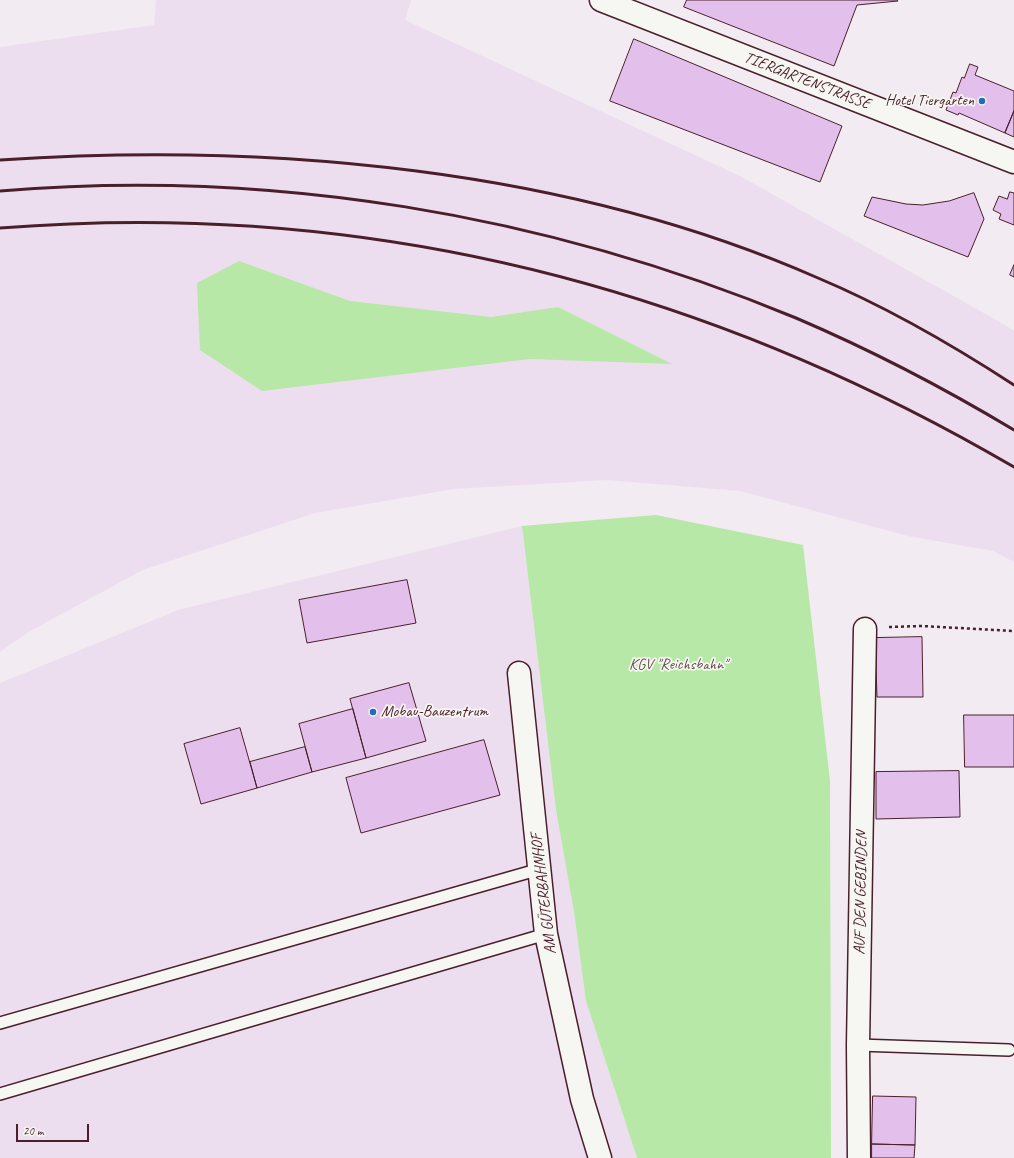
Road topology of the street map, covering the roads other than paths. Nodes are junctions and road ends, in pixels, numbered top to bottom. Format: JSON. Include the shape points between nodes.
{"nodes":[{"id":1,"x":601,"y":0,"type":"edge"},
{"id":2,"x":1014,"y":162,"type":"edge"},
{"id":3,"x":865,"y":629,"type":"road end"},
{"id":4,"x":519,"y":673,"type":"dead end"},
{"id":5,"x":540,"y":869,"type":"junction"},
{"id":6,"x":546,"y":934,"type":"junction"},
{"id":7,"x":0,"y":1023,"type":"edge"},
{"id":8,"x":858,"y":1045,"type":"junction"},
{"id":9,"x":1009,"y":1050,"type":"dead end"},
{"id":10,"x":0,"y":1094,"type":"edge"},
{"id":11,"x":600,"y":1158,"type":"edge"},
{"id":12,"x":859,"y":1158,"type":"edge"}],
"edges":[{"from":1,"to":2,"type":"street","name":"TIERGARTENSTRASSE"},
{"from":3,"to":8,"type":"street","name":"AUF DEN GEBINDEN"},
{"from":4,"to":5,"type":"street","name":"AM GÜTERBAHNHOF"},
{"from":5,"to":6,"type":"street","name":"AM GÜTERBAHNHOF"},
{"from":5,"to":7,"type":"lane"},
{"from":6,"to":10,"type":"lane"},
{"from":6,"to":11,"type":"street","name":"AM GÜTERBAHNHOF","via":[[582,1099]]},
{"from":8,"to":9,"type":"lane"},
{"from":8,"to":12,"type":"street","name":"AUF DEN GEBINDEN"}]}
